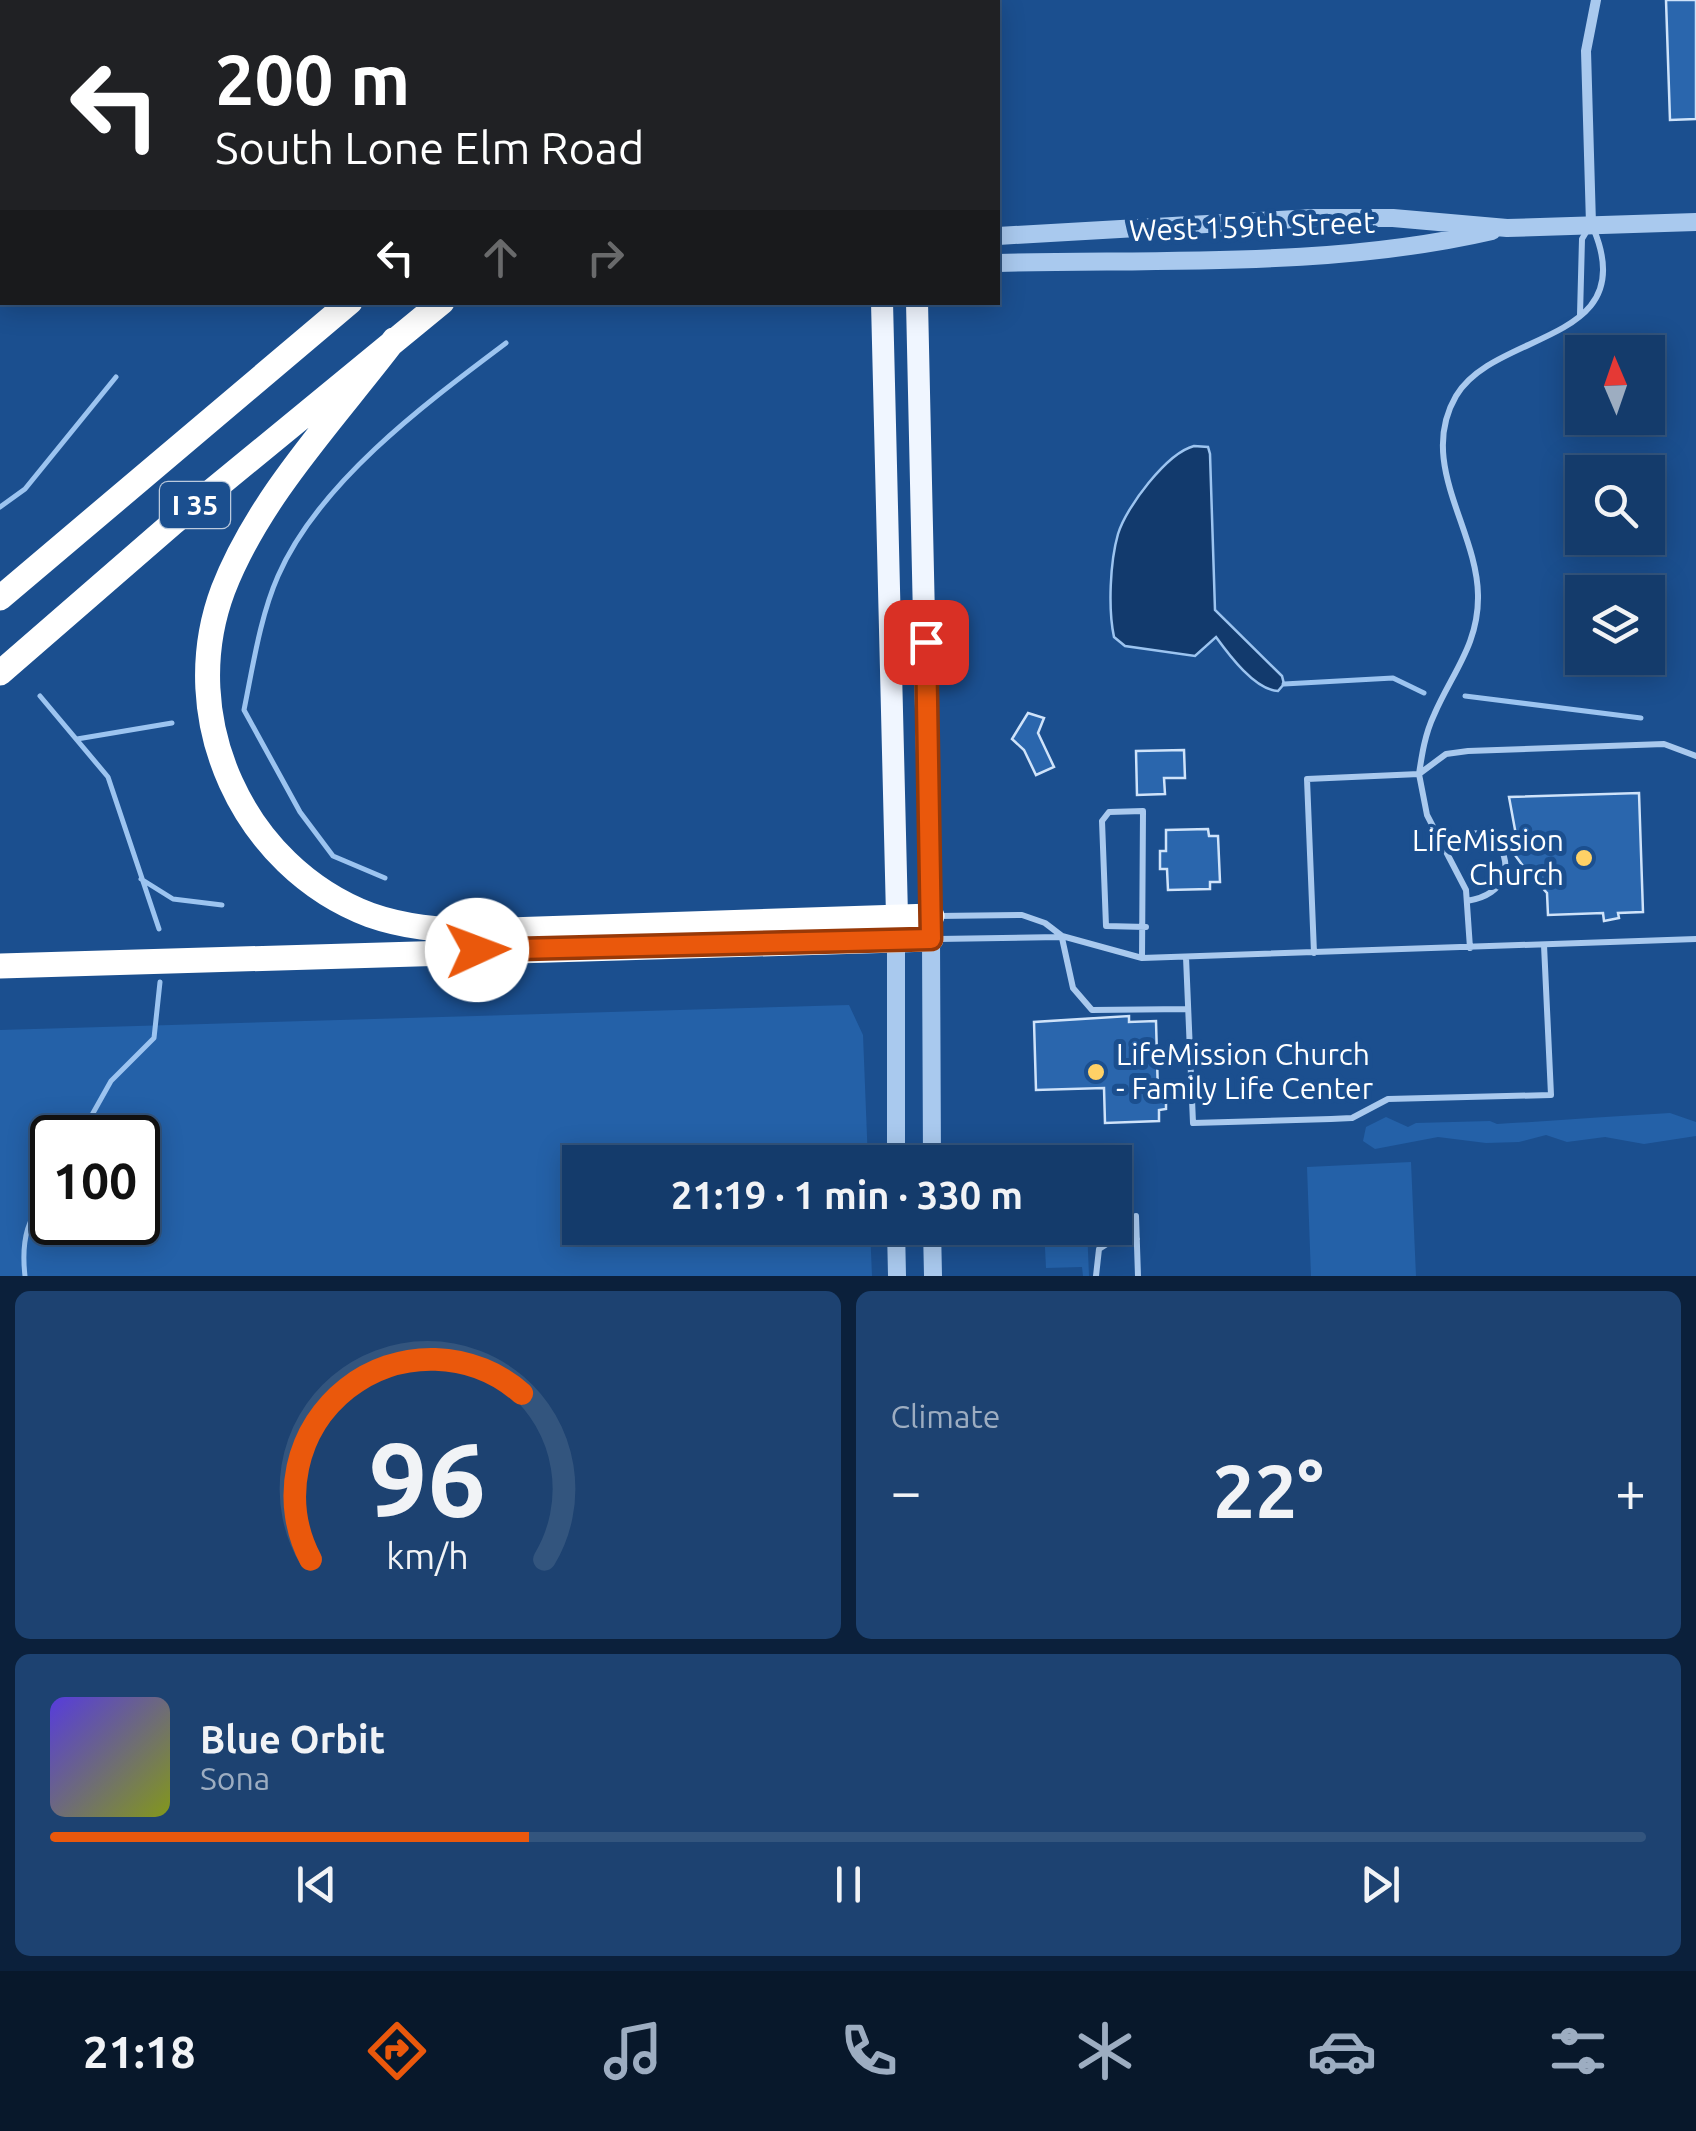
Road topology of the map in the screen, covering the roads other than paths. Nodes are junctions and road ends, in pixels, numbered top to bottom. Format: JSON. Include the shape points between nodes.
{"nodes":[{"id":1,"x":1596,"y":0,"type":"edge"},
{"id":2,"x":1696,"y":222,"type":"edge"},
{"id":3,"x":1592,"y":224,"type":"junction"},
{"id":4,"x":1507,"y":228,"type":"junction"},
{"id":5,"x":1000,"y":236,"type":"edge"},
{"id":6,"x":1000,"y":263,"type":"edge"},
{"id":7,"x":346,"y":305,"type":"edge"},
{"id":8,"x":438,"y":305,"type":"edge"},
{"id":9,"x":882,"y":305,"type":"edge"},
{"id":10,"x":917,"y":305,"type":"edge"},
{"id":11,"x":1580,"y":316,"type":"junction"},
{"id":12,"x":394,"y":340,"type":"junction"},
{"id":13,"x":0,"y":598,"type":"edge"},
{"id":14,"x":0,"y":674,"type":"edge"},
{"id":15,"x":1696,"y":756,"type":"edge"},
{"id":16,"x":1419,"y":774,"type":"junction"},
{"id":17,"x":1443,"y":842,"type":"junction"},
{"id":18,"x":1467,"y":901,"type":"junction"},
{"id":19,"x":896,"y":927,"type":"junction"},
{"id":20,"x":1146,"y":927,"type":"junction"},
{"id":21,"x":932,"y":928,"type":"junction"},
{"id":22,"x":1062,"y":936,"type":"junction"},
{"id":23,"x":1696,"y":939,"type":"edge"},
{"id":24,"x":1544,"y":946,"type":"junction"},
{"id":25,"x":1470,"y":948,"type":"junction"},
{"id":26,"x":1314,"y":953,"type":"junction"},
{"id":27,"x":1186,"y":957,"type":"junction"},
{"id":28,"x":1142,"y":958,"type":"junction"},
{"id":29,"x":0,"y":966,"type":"edge"},
{"id":30,"x":1188,"y":1008,"type":"junction"},
{"id":31,"x":896,"y":1145,"type":"edge"},
{"id":32,"x":932,"y":1145,"type":"edge"},
{"id":33,"x":1136,"y":1216,"type":"dead end"},
{"id":34,"x":1137,"y":1239,"type":"junction"},
{"id":35,"x":896,"y":1245,"type":"edge"},
{"id":36,"x":932,"y":1245,"type":"edge"},
{"id":37,"x":897,"y":1276,"type":"edge"},
{"id":38,"x":932,"y":1276,"type":"edge"},
{"id":39,"x":1096,"y":1276,"type":"edge"},
{"id":40,"x":1138,"y":1276,"type":"edge"}],
"edges":[{"from":1,"to":3,"type":"street","via":[[1586,50]]},
{"from":2,"to":3,"type":"street","name":"West 159th Street"},
{"from":3,"to":4,"type":"street","name":"West 159th Street"},
{"from":3,"to":11,"type":"lane","via":[[1582,239]]},
{"from":3,"to":11,"type":"lane","via":[[1602,278]]},
{"from":4,"to":5,"type":"street","name":"West 159th Street","via":[[1312,218]]},
{"from":4,"to":6,"type":"street","name":"West 159th Street","via":[[1325,253]]},
{"from":7,"to":13,"type":"highway","number":"I 35"},
{"from":8,"to":12,"type":"highway","number":"I 35"},
{"from":9,"to":19,"type":"main road"},
{"from":10,"to":21,"type":"main road"},
{"from":11,"to":16,"type":"lane","via":[[1547,340],[1483,368],[1447,418],[1445,471],[1478,596],[1467,657],[1434,714]]},
{"from":12,"to":14,"type":"highway","number":"I 35"},
{"from":12,"to":19,"type":"highway","via":[[266,508],[234,564],[216,614],[208,665],[215,740],[233,791],[262,835],[323,891],[369,914],[422,928]]},
{"from":15,"to":16,"type":"lane","via":[[1664,744],[1468,750],[1446,754]]},
{"from":16,"to":17,"type":"lane","via":[[1421,799]]},
{"from":16,"to":26,"type":"lane","via":[[1307,778]]},
{"from":17,"to":18,"type":"lane"},
{"from":17,"to":18,"type":"lane","via":[[1490,834],[1507,860],[1498,889]]},
{"from":18,"to":25,"type":"lane"},
{"from":19,"to":21,"type":"highway"},
{"from":19,"to":29,"type":"highway"},
{"from":19,"to":31,"type":"street"},
{"from":20,"to":20,"type":"lane","via":[[1144,812],[1108,812],[1102,820],[1106,926]]},
{"from":20,"to":28,"type":"lane"},
{"from":21,"to":22,"type":"lane"},
{"from":21,"to":22,"type":"lane","via":[[1022,915]]},
{"from":21,"to":32,"type":"street"},
{"from":22,"to":28,"type":"lane"},
{"from":22,"to":30,"type":"lane","via":[[1074,988],[1092,1010]]},
{"from":23,"to":24,"type":"lane"},
{"from":24,"to":25,"type":"lane"},
{"from":24,"to":30,"type":"lane","via":[[1551,1095],[1388,1099],[1352,1118],[1193,1123]]},
{"from":25,"to":26,"type":"lane"},
{"from":26,"to":27,"type":"lane"},
{"from":27,"to":28,"type":"lane"},
{"from":27,"to":30,"type":"lane"},
{"from":33,"to":34,"type":"lane"},
{"from":34,"to":39,"type":"lane","via":[[1113,1240],[1099,1249]]},
{"from":34,"to":40,"type":"lane"},
{"from":35,"to":37,"type":"street"},
{"from":36,"to":38,"type":"street"}]}
